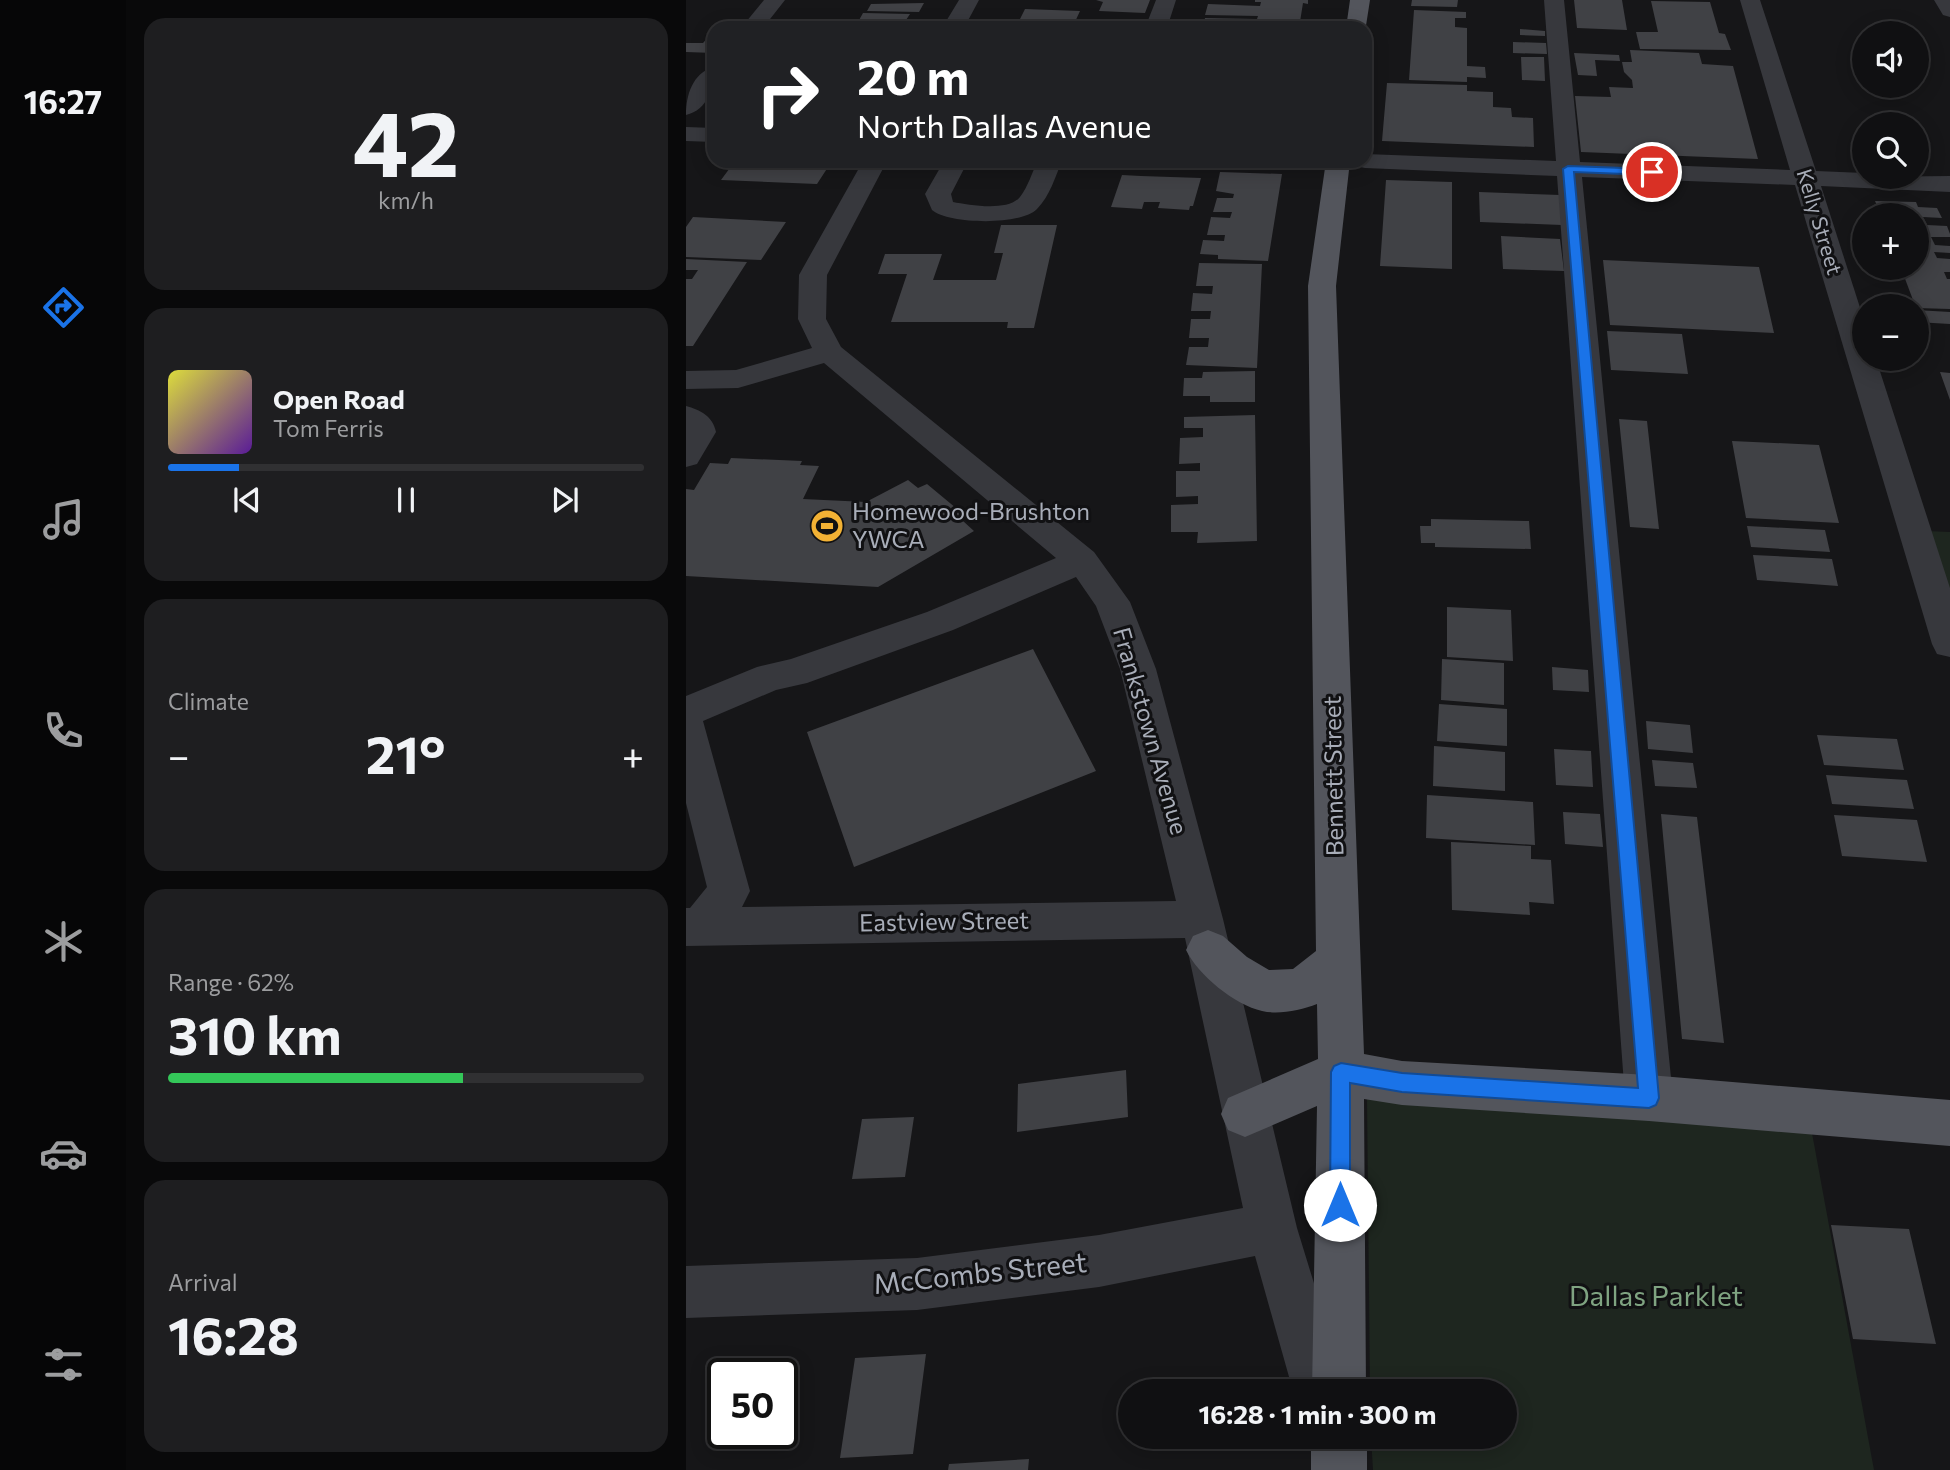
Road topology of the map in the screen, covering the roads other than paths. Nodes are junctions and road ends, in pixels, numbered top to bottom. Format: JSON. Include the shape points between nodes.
{"nodes":[{"id":1,"x":775,"y":0,"type":"edge"},
{"id":2,"x":969,"y":0,"type":"edge"},
{"id":3,"x":1166,"y":0,"type":"edge"},
{"id":4,"x":1360,"y":0,"type":"edge"},
{"id":5,"x":1554,"y":0,"type":"edge"},
{"id":6,"x":1750,"y":0,"type":"edge"},
{"id":7,"x":1944,"y":0,"type":"edge"},
{"id":8,"x":1950,"y":11,"type":"edge"},
{"id":9,"x":758,"y":21,"type":"edge"},
{"id":10,"x":957,"y":21,"type":"edge"},
{"id":11,"x":1158,"y":21,"type":"edge"},
{"id":12,"x":1358,"y":21,"type":"edge"},
{"id":13,"x":707,"y":83,"type":"edge"},
{"id":14,"x":686,"y":108,"type":"edge"},
{"id":15,"x":686,"y":134,"type":"edge"},
{"id":16,"x":707,"y":135,"type":"edge"},
{"id":17,"x":1372,"y":161,"type":"edge"},
{"id":18,"x":871,"y":168,"type":"edge"},
{"id":19,"x":952,"y":168,"type":"edge"},
{"id":20,"x":1046,"y":168,"type":"edge"},
{"id":21,"x":1337,"y":168,"type":"edge"},
{"id":22,"x":1568,"y":169,"type":"junction"},
{"id":23,"x":1806,"y":178,"type":"junction"},
{"id":24,"x":1950,"y":184,"type":"edge"},
{"id":25,"x":829,"y":352,"type":"junction"},
{"id":26,"x":690,"y":387,"type":"edge"},
{"id":27,"x":686,"y":416,"type":"edge"},
{"id":28,"x":686,"y":457,"type":"edge"},
{"id":29,"x":1082,"y":561,"type":"junction"},
{"id":30,"x":1950,"y":644,"type":"edge"},
{"id":31,"x":686,"y":712,"type":"edge"},
{"id":32,"x":686,"y":726,"type":"edge"},
{"id":33,"x":694,"y":926,"type":"edge"},
{"id":34,"x":1205,"y":934,"type":"junction"},
{"id":35,"x":1338,"y":960,"type":"junction"},
{"id":36,"x":1341,"y":1072,"type":"junction"},
{"id":37,"x":1649,"y":1098,"type":"junction"},
{"id":38,"x":1245,"y":1114,"type":"junction"},
{"id":39,"x":1950,"y":1124,"type":"edge"},
{"id":40,"x":1272,"y":1228,"type":"junction"},
{"id":41,"x":686,"y":1292,"type":"edge"},
{"id":42,"x":1316,"y":1379,"type":"edge"},
{"id":43,"x":1339,"y":1379,"type":"edge"}],
"edges":[{"from":1,"to":9,"type":"street"},
{"from":2,"to":10,"type":"street"},
{"from":3,"to":11,"type":"street"},
{"from":4,"to":12,"type":"main road"},
{"from":5,"to":22,"type":"street"},
{"from":6,"to":23,"type":"street","name":"Kelly Street"},
{"from":7,"to":8,"type":"street"},
{"from":13,"to":14,"type":"street"},
{"from":15,"to":16,"type":"street"},
{"from":17,"to":22,"type":"street"},
{"from":18,"to":25,"type":"street","name":"Frankstown Avenue","via":[[813,275],[812,319]]},
{"from":19,"to":20,"type":"street","via":[[938,194],[941,205],[947,210],[998,212],[1019,211],[1027,205]]},
{"from":21,"to":35,"type":"main road","name":"Bennett Street","via":[[1322,286]]},
{"from":22,"to":23,"type":"street"},
{"from":22,"to":37,"type":"street"},
{"from":23,"to":24,"type":"street"},
{"from":23,"to":30,"type":"street","name":"Kelly Street"},
{"from":25,"to":26,"type":"street","via":[[738,379]]},
{"from":25,"to":29,"type":"street","name":"Frankstown Avenue"},
{"from":27,"to":28,"type":"street","via":[[695,420],[700,432]]},
{"from":29,"to":31,"type":"street","via":[[940,621],[794,673],[770,677]]},
{"from":29,"to":34,"type":"street","name":"Frankstown Avenue","via":[[1112,602],[1138,669]]},
{"from":32,"to":33,"type":"street","via":[[729,891]]},
{"from":33,"to":34,"type":"street","name":"Eastview Street"},
{"from":34,"to":35,"type":"main road","via":[[1231,971],[1264,991],[1302,989]]},
{"from":34,"to":38,"type":"street","name":"Frankstown Avenue"},
{"from":35,"to":36,"type":"main road","name":"Bennett Street"},
{"from":36,"to":37,"type":"main road","via":[[1402,1083]]},
{"from":36,"to":38,"type":"main road"},
{"from":36,"to":43,"type":"main road","name":"Bennett Street"},
{"from":37,"to":39,"type":"main road"},
{"from":38,"to":40,"type":"street","name":"Frankstown Avenue"},
{"from":40,"to":41,"type":"street","name":"McCombs Street","via":[[1099,1261],[917,1284]]},
{"from":40,"to":42,"type":"street","name":"Frankstown Avenue"}]}
